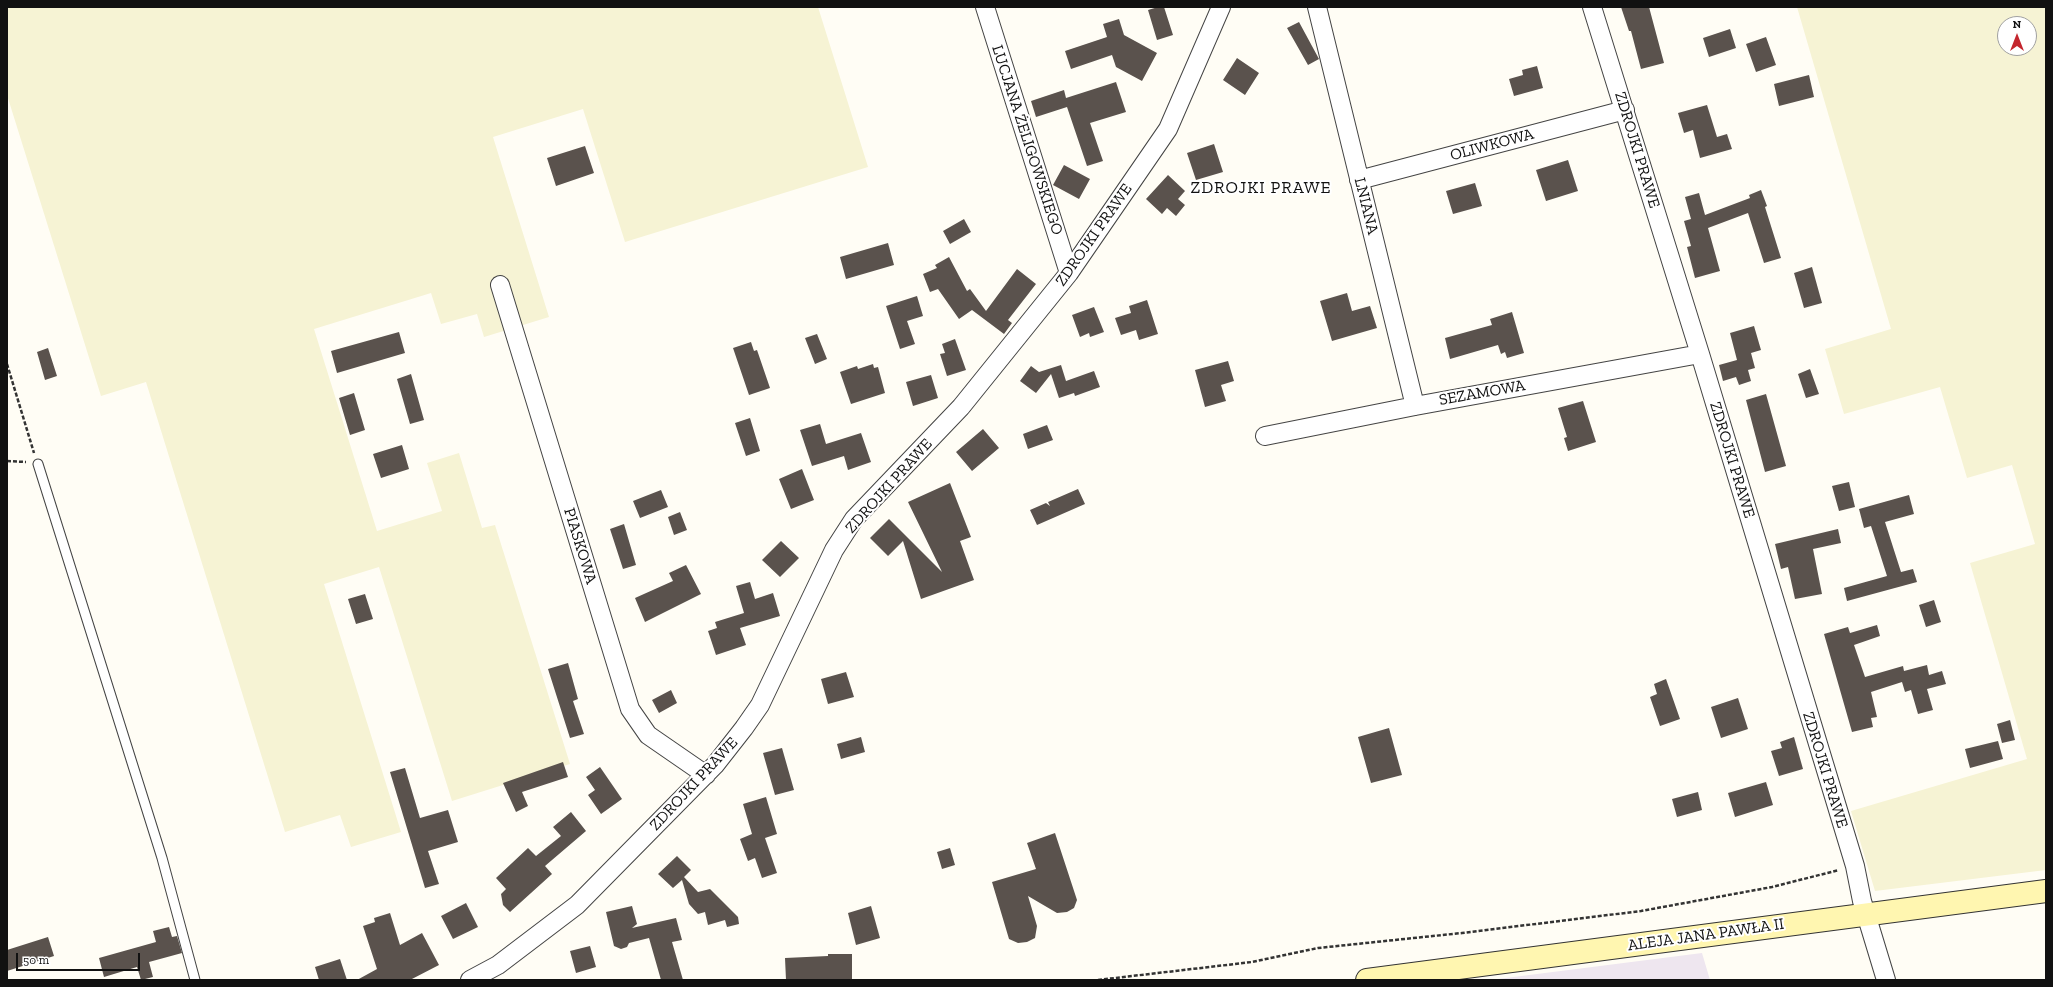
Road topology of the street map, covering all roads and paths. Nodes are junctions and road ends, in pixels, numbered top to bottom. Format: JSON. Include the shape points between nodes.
{"nodes":[{"id":1,"x":985,"y":7,"type":"edge"},
{"id":2,"x":1221,"y":7,"type":"edge"},
{"id":3,"x":1317,"y":7,"type":"edge"},
{"id":4,"x":1592,"y":7,"type":"edge"},
{"id":5,"x":1625,"y":110,"type":"junction"},
{"id":6,"x":1359,"y":180,"type":"junction"},
{"id":7,"x":1069,"y":273,"type":"junction"},
{"id":8,"x":500,"y":285,"type":"dead end"},
{"id":9,"x":1700,"y":354,"type":"junction"},
{"id":10,"x":7,"y":364,"type":"edge"},
{"id":11,"x":1415,"y":406,"type":"junction"},
{"id":12,"x":1265,"y":436,"type":"dead end"},
{"id":13,"x":7,"y":461,"type":"edge"},
{"id":14,"x":38,"y":464,"type":"junction"},
{"id":15,"x":706,"y":775,"type":"junction"},
{"id":16,"x":1855,"y":866,"type":"junction"},
{"id":17,"x":2046,"y":891,"type":"edge"},
{"id":18,"x":1866,"y":914,"type":"junction"},
{"id":19,"x":195,"y":980,"type":"edge"},
{"id":20,"x":470,"y":980,"type":"edge"},
{"id":21,"x":1098,"y":980,"type":"edge"},
{"id":22,"x":1367,"y":980,"type":"edge"},
{"id":23,"x":1886,"y":980,"type":"edge"}],
"edges":[{"from":1,"to":7,"type":"street","name":"LUCJANA ŻELIGOWSKIEGO"},
{"from":2,"to":7,"type":"street","name":"ZDROJKI PRAWE","via":[[1168,129]]},
{"from":3,"to":6,"type":"street","name":"LNIANA"},
{"from":4,"to":5,"type":"street","name":"ZDROJKI PRAWE"},
{"from":5,"to":6,"type":"street","name":"OLIWKOWA"},
{"from":5,"to":9,"type":"street","name":"ZDROJKI PRAWE"},
{"from":6,"to":11,"type":"street","name":"LNIANA"},
{"from":7,"to":15,"type":"street","name":"ZDROJKI PRAWE","via":[[961,407],[854,519],[834,550],[760,705]]},
{"from":8,"to":15,"type":"street","name":"PIASKOWA","via":[[630,709],[648,735]]},
{"from":9,"to":11,"type":"street","name":"SEZAMOWA"},
{"from":9,"to":16,"type":"street","name":"ZDROJKI PRAWE"},
{"from":10,"to":14,"type":"path"},
{"from":11,"to":12,"type":"street","name":"SEZAMOWA"},
{"from":13,"to":14,"type":"path"},
{"from":14,"to":19,"type":"lane","via":[[162,858]]},
{"from":15,"to":20,"type":"street","name":"ZDROJKI PRAWE","via":[[577,905],[498,965]]},
{"from":16,"to":18,"type":"street","name":"ZDROJKI PRAWE"},
{"from":16,"to":21,"type":"path","via":[[1772,887],[1641,911],[1318,948],[1252,962]]},
{"from":17,"to":18,"type":"main road","name":"ALEJA JANA PAWŁA II"},
{"from":18,"to":22,"type":"main road","name":"ALEJA JANA PAWŁA II"},
{"from":18,"to":23,"type":"street","name":"ZDROJKI PRAWE"}]}
